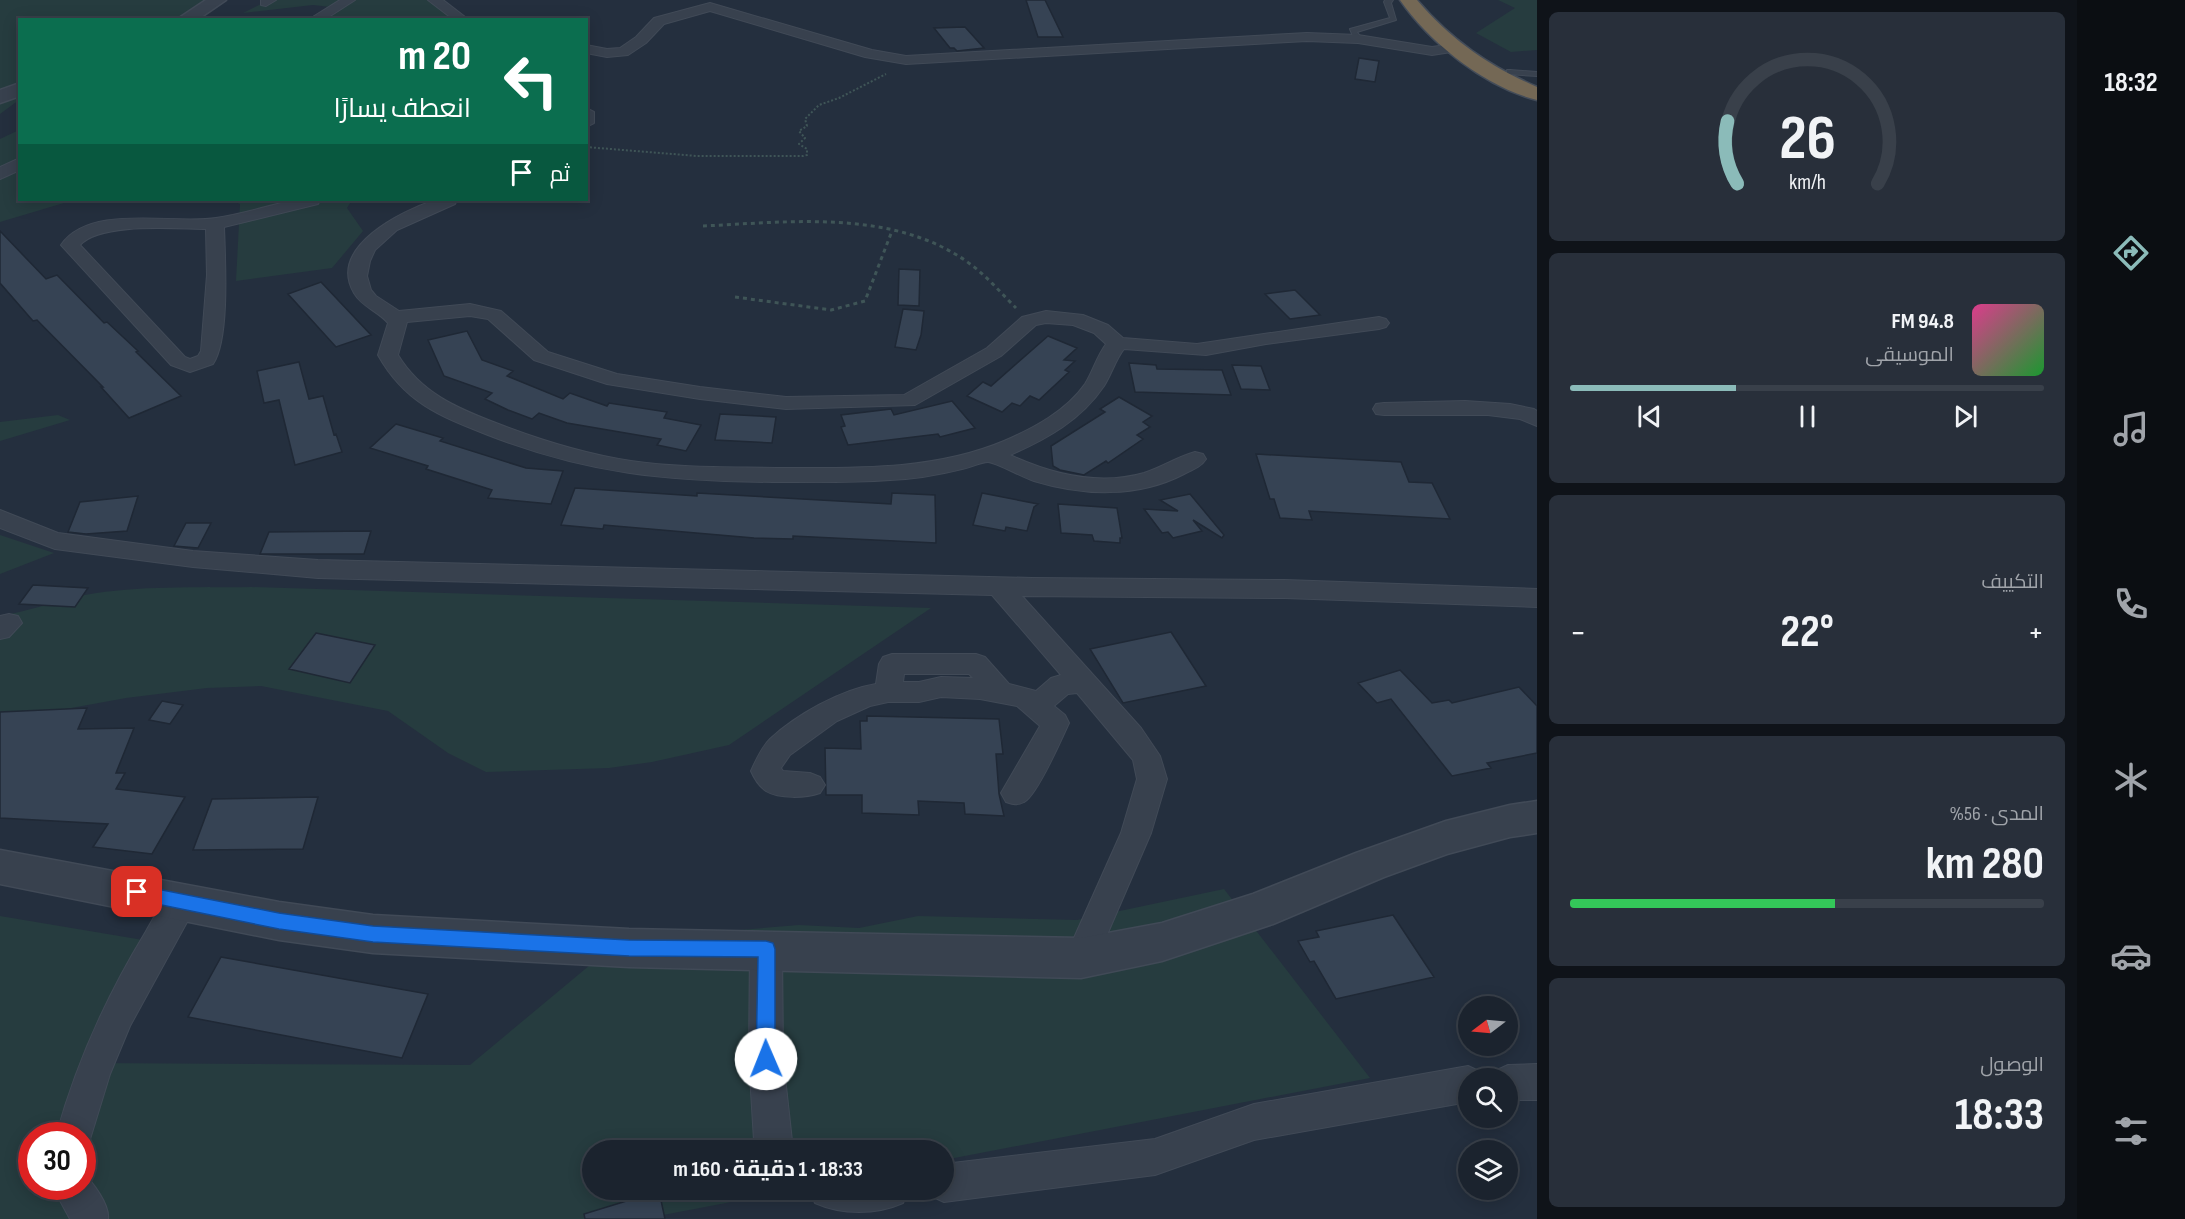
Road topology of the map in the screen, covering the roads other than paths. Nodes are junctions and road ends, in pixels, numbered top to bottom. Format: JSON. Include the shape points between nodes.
{"nodes":[{"id":1,"x":218,"y":0,"type":"edge"},
{"id":2,"x":349,"y":0,"type":"edge"},
{"id":3,"x":434,"y":0,"type":"edge"},
{"id":4,"x":1390,"y":0,"type":"edge"},
{"id":5,"x":1408,"y":0,"type":"edge"},
{"id":6,"x":1424,"y":0,"type":"edge"},
{"id":7,"x":187,"y":18,"type":"edge"},
{"id":8,"x":318,"y":18,"type":"edge"},
{"id":9,"x":460,"y":18,"type":"edge"},
{"id":10,"x":1358,"y":39,"type":"junction"},
{"id":11,"x":1453,"y":48,"type":"junction"},
{"id":12,"x":588,"y":49,"type":"edge"},
{"id":13,"x":1510,"y":72,"type":"junction"},
{"id":14,"x":1537,"y":74,"type":"edge"},
{"id":15,"x":1537,"y":85,"type":"edge"},
{"id":16,"x":18,"y":90,"type":"edge"},
{"id":17,"x":1537,"y":94,"type":"edge"},
{"id":18,"x":0,"y":98,"type":"edge"},
{"id":19,"x":18,"y":164,"type":"edge"},
{"id":20,"x":0,"y":174,"type":"edge"},
{"id":21,"x":308,"y":201,"type":"edge"},
{"id":22,"x":447,"y":201,"type":"edge"},
{"id":23,"x":215,"y":224,"type":"junction"},
{"id":24,"x":395,"y":317,"type":"junction"},
{"id":25,"x":1379,"y":323,"type":"dead end"},
{"id":26,"x":1118,"y":344,"type":"junction"},
{"id":27,"x":1384,"y":409,"type":"dead end"},
{"id":28,"x":1537,"y":419,"type":"edge"},
{"id":29,"x":990,"y":454,"type":"junction"},
{"id":30,"x":1195,"y":459,"type":"dead end"},
{"id":31,"x":0,"y":518,"type":"edge"},
{"id":32,"x":998,"y":585,"type":"junction"},
{"id":33,"x":1537,"y":598,"type":"edge"},
{"id":34,"x":1082,"y":682,"type":"junction"},
{"id":35,"x":1036,"y":706,"type":"junction"},
{"id":36,"x":810,"y":785,"type":"dead end"},
{"id":37,"x":1016,"y":793,"type":"dead end"},
{"id":38,"x":1537,"y":817,"type":"edge"},
{"id":39,"x":0,"y":867,"type":"edge"},
{"id":40,"x":182,"y":902,"type":"junction"},
{"id":41,"x":766,"y":949,"type":"junction"},
{"id":42,"x":1081,"y":958,"type":"junction"},
{"id":43,"x":1537,"y":1082,"type":"edge"},
{"id":44,"x":1518,"y":1083,"type":"edge"},
{"id":45,"x":1458,"y":1086,"type":"edge"},
{"id":46,"x":77,"y":1122,"type":"edge"},
{"id":47,"x":772,"y":1140,"type":"edge"},
{"id":48,"x":954,"y":1182,"type":"edge"}],
"edges":[{"from":1,"to":7,"type":"street"},
{"from":2,"to":8,"type":"street"},
{"from":3,"to":9,"type":"street"},
{"from":4,"to":10,"type":"lane","via":[[1387,2],[1394,19],[1353,31]]},
{"from":5,"to":11,"type":"highway"},
{"from":6,"to":13,"type":"highway","via":[[1461,42]]},
{"from":10,"to":11,"type":"street","via":[[1432,51]]},
{"from":10,"to":12,"type":"street","via":[[1272,39],[898,59],[710,7],[659,21],[623,52]]},
{"from":11,"to":17,"type":"highway","via":[[1491,73]]},
{"from":13,"to":14,"type":"lane"},
{"from":13,"to":15,"type":"highway"},
{"from":16,"to":18,"type":"street"},
{"from":19,"to":20,"type":"street"},
{"from":21,"to":23,"type":"street"},
{"from":22,"to":24,"type":"street","via":[[397,224],[366,249],[358,265],[358,282],[366,297]]},
{"from":23,"to":23,"type":"street","via":[[111,226],[75,238],[70,245],[178,361],[190,366],[206,360],[211,351]]},
{"from":24,"to":26,"type":"street","via":[[470,310],[494,315],[541,356],[614,380],[786,403],[908,401],[994,352],[1029,321],[1046,317],[1076,319],[1101,330]]},
{"from":24,"to":29,"type":"street","via":[[398,323],[388,356],[396,372],[414,391],[437,406],[512,437],[610,464],[707,474],[871,476]]},
{"from":25,"to":26,"type":"street","via":[[1216,348]]},
{"from":26,"to":29,"type":"street","via":[[1080,403],[1042,429]]},
{"from":27,"to":28,"type":"street","via":[[1503,409],[1532,414]]},
{"from":29,"to":30,"type":"street","via":[[1051,480],[1089,487],[1124,485]]},
{"from":31,"to":32,"type":"street","via":[[55,541],[243,564]]},
{"from":32,"to":33,"type":"street","via":[[1274,588]]},
{"from":32,"to":34,"type":"street"},
{"from":34,"to":35,"type":"street","via":[[1061,685]]},
{"from":34,"to":42,"type":"street","via":[[1146,756],[1152,778],[1136,833]]},
{"from":35,"to":36,"type":"street","via":[[1025,697],[941,687],[865,696],[827,713],[771,758],[765,771],[776,782]]},
{"from":35,"to":37,"type":"street","via":[[1054,723]]},
{"from":38,"to":42,"type":"street","via":[[1446,838],[1162,942]]},
{"from":39,"to":40,"type":"street"},
{"from":40,"to":41,"type":"street","via":[[373,934],[629,948]]},
{"from":40,"to":46,"type":"street","via":[[127,998]]},
{"from":41,"to":42,"type":"street"},
{"from":41,"to":47,"type":"street","via":[[766,1059]]},
{"from":43,"to":44,"type":"street"},
{"from":45,"to":48,"type":"street","via":[[1254,1122],[1155,1157]]}]}
